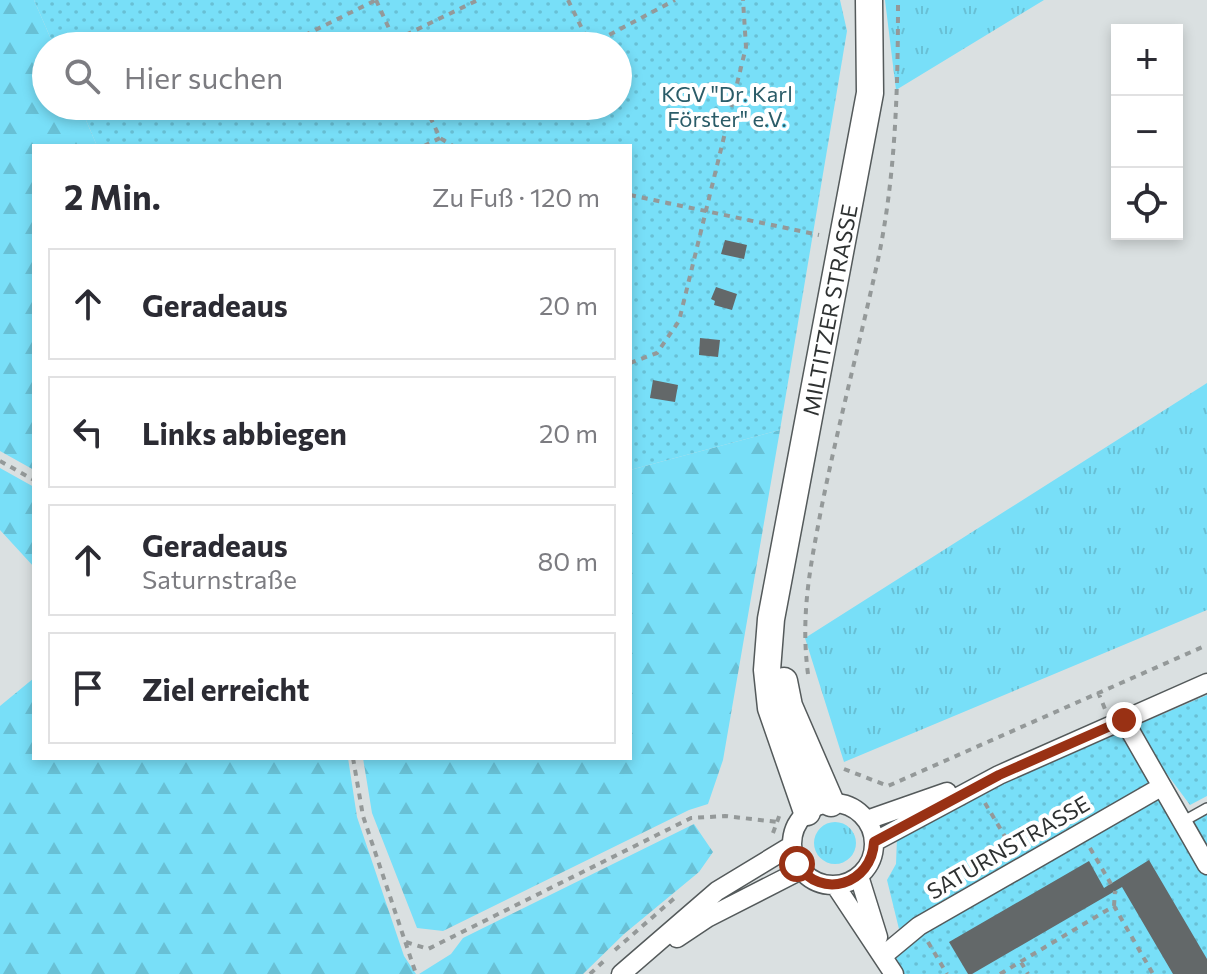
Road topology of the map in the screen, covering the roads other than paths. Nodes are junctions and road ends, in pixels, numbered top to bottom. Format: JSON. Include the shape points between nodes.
{"nodes":[{"id":1,"x":869,"y":0,"type":"edge"},
{"id":2,"x":1207,"y":683,"type":"edge"},
{"id":3,"x":1124,"y":720,"type":"junction"},
{"id":4,"x":999,"y":775,"type":"junction"},
{"id":5,"x":1161,"y":787,"type":"junction"},
{"id":6,"x":807,"y":805,"type":"junction"},
{"id":7,"x":1207,"y":808,"type":"edge"},
{"id":8,"x":867,"y":820,"type":"junction"},
{"id":9,"x":1182,"y":822,"type":"junction"},
{"id":10,"x":874,"y":842,"type":"junction"},
{"id":11,"x":791,"y":846,"type":"junction"},
{"id":12,"x":1207,"y":865,"type":"edge"},
{"id":13,"x":801,"y":870,"type":"junction"},
{"id":14,"x":859,"y":876,"type":"junction"},
{"id":15,"x":835,"y":885,"type":"junction"},
{"id":16,"x":884,"y":955,"type":"junction"},
{"id":17,"x":622,"y":974,"type":"edge"},
{"id":18,"x":894,"y":974,"type":"edge"}],
"edges":[{"from":1,"to":6,"type":"street","name":"MILTITZER STRASSE","via":[[870,93],[771,619]]},
{"from":2,"to":3,"type":"street"},
{"from":3,"to":4,"type":"street"},
{"from":3,"to":5,"type":"street"},
{"from":4,"to":8,"type":"street"},
{"from":4,"to":10,"type":"street"},
{"from":5,"to":9,"type":"street"},
{"from":5,"to":16,"type":"street","name":"SATURNSTRASSE","via":[[919,926]]},
{"from":6,"to":8,"type":"street","via":[[851,807]]},
{"from":6,"to":11,"type":"street"},
{"from":7,"to":9,"type":"lane"},
{"from":8,"to":10,"type":"street"},
{"from":9,"to":12,"type":"street"},
{"from":10,"to":14,"type":"street","via":[[870,862]]},
{"from":11,"to":13,"type":"street"},
{"from":11,"to":17,"type":"street","via":[[717,891]]},
{"from":13,"to":15,"type":"street","via":[[816,882]]},
{"from":13,"to":17,"type":"street","via":[[707,918]]},
{"from":14,"to":15,"type":"street"},
{"from":14,"to":16,"type":"street"},
{"from":15,"to":16,"type":"street"},
{"from":16,"to":18,"type":"street"}]}
